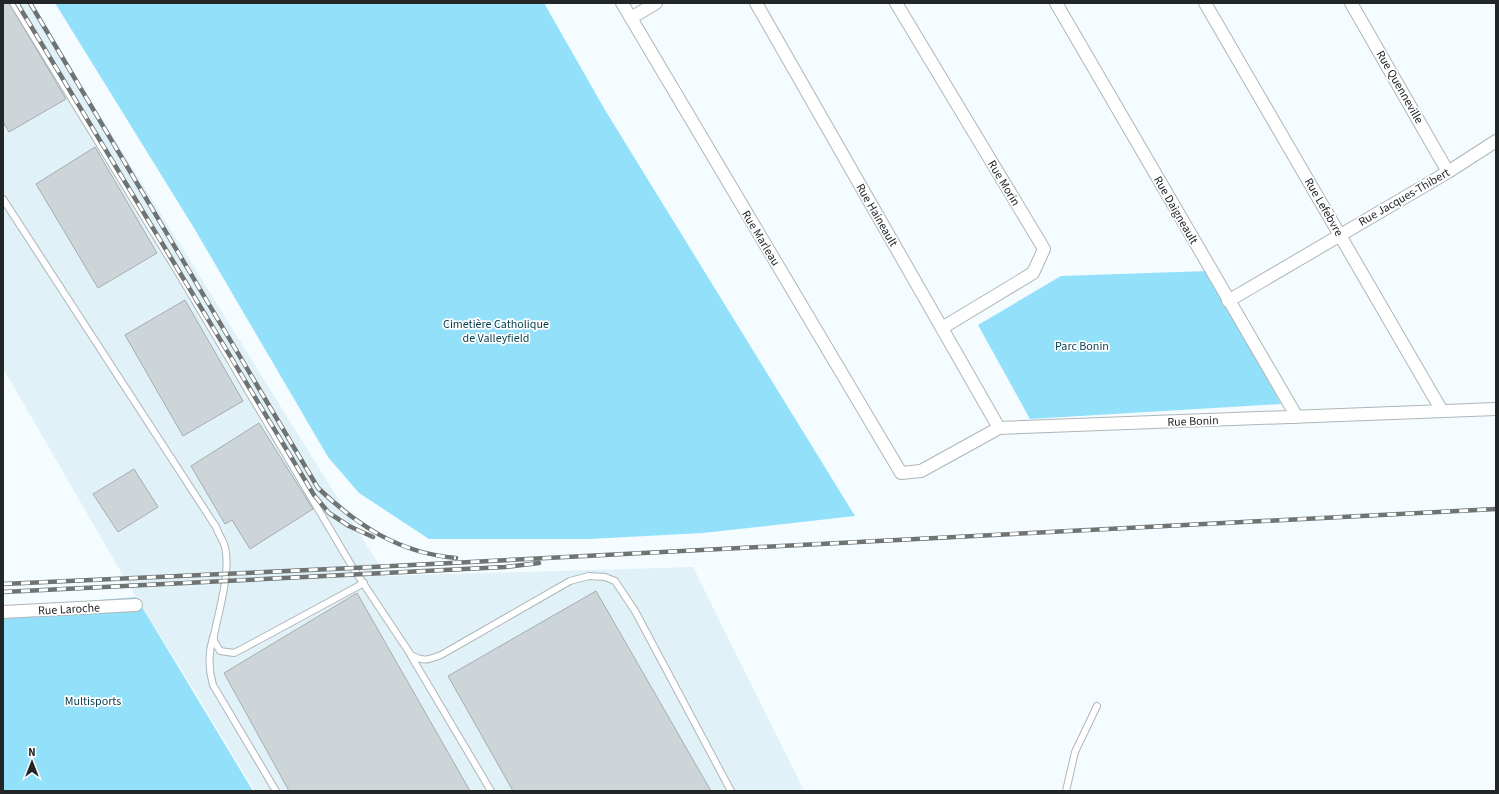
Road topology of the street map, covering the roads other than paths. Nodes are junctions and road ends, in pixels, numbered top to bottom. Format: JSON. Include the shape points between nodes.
{"nodes":[{"id":1,"x":13,"y":3,"type":"edge"},
{"id":2,"x":622,"y":3,"type":"edge"},
{"id":3,"x":656,"y":3,"type":"edge"},
{"id":4,"x":756,"y":3,"type":"edge"},
{"id":5,"x":896,"y":3,"type":"edge"},
{"id":6,"x":1056,"y":3,"type":"edge"},
{"id":7,"x":1205,"y":3,"type":"edge"},
{"id":8,"x":1351,"y":3,"type":"edge"},
{"id":9,"x":631,"y":18,"type":"junction"},
{"id":10,"x":1496,"y":141,"type":"edge"},
{"id":11,"x":1448,"y":172,"type":"junction"},
{"id":12,"x":3,"y":199,"type":"edge"},
{"id":13,"x":1340,"y":235,"type":"junction"},
{"id":14,"x":1228,"y":300,"type":"junction"},
{"id":15,"x":942,"y":328,"type":"junction"},
{"id":16,"x":1496,"y":410,"type":"edge"},
{"id":17,"x":1442,"y":412,"type":"junction"},
{"id":18,"x":1297,"y":417,"type":"junction"},
{"id":19,"x":999,"y":428,"type":"junction"},
{"id":20,"x":901,"y":473,"type":"joint"},
{"id":21,"x":364,"y":583,"type":"junction"},
{"id":22,"x":136,"y":605,"type":"dead end"},
{"id":23,"x":3,"y":612,"type":"edge"},
{"id":24,"x":216,"y":626,"type":"junction"},
{"id":25,"x":411,"y":655,"type":"junction"},
{"id":26,"x":1097,"y":706,"type":"dead end"},
{"id":27,"x":276,"y":791,"type":"edge"},
{"id":28,"x":491,"y":791,"type":"edge"},
{"id":29,"x":731,"y":791,"type":"edge"},
{"id":30,"x":1066,"y":791,"type":"edge"}],
"edges":[{"from":1,"to":21,"type":"lane"},
{"from":2,"to":9,"type":"street","name":"Rue Marleau"},
{"from":3,"to":9,"type":"street"},
{"from":4,"to":15,"type":"street","name":"Rue Haineault"},
{"from":5,"to":15,"type":"street","name":"Rue Morin","via":[[1044,249],[1034,273]]},
{"from":6,"to":14,"type":"street","name":"Rue Daigneault"},
{"from":7,"to":13,"type":"street","name":"Rue Lefebvre"},
{"from":8,"to":11,"type":"street","name":"Rue Quenneville"},
{"from":9,"to":20,"type":"street","name":"Rue Marleau"},
{"from":10,"to":11,"type":"street","name":"Rue Jacques-Thibert"},
{"from":11,"to":13,"type":"street","name":"Rue Jacques-Thibert"},
{"from":12,"to":24,"type":"lane","via":[[216,527],[225,546],[227,560]]},
{"from":13,"to":14,"type":"street","name":"Rue Jacques-Thibert"},
{"from":13,"to":17,"type":"street","name":"Rue Lefebvre"},
{"from":14,"to":18,"type":"street","name":"Rue Daigneault"},
{"from":15,"to":19,"type":"street","name":"Rue Haineault"},
{"from":16,"to":17,"type":"street","name":"Rue Bonin"},
{"from":17,"to":18,"type":"street","name":"Rue Bonin"},
{"from":18,"to":19,"type":"street","name":"Rue Bonin"},
{"from":19,"to":20,"type":"street","name":"Rue Bonin","via":[[921,471]]},
{"from":21,"to":24,"type":"lane","via":[[234,653],[220,651],[217,648],[214,641]]},
{"from":21,"to":25,"type":"lane"},
{"from":22,"to":23,"type":"street","name":"Rue Laroche"},
{"from":24,"to":27,"type":"lane","via":[[210,647],[209,665],[213,685]]},
{"from":25,"to":28,"type":"lane"},
{"from":25,"to":29,"type":"lane","via":[[419,660],[427,660],[441,655],[570,581],[589,576],[605,577],[615,581],[635,611]]},
{"from":26,"to":30,"type":"lane","via":[[1075,752]]}]}
